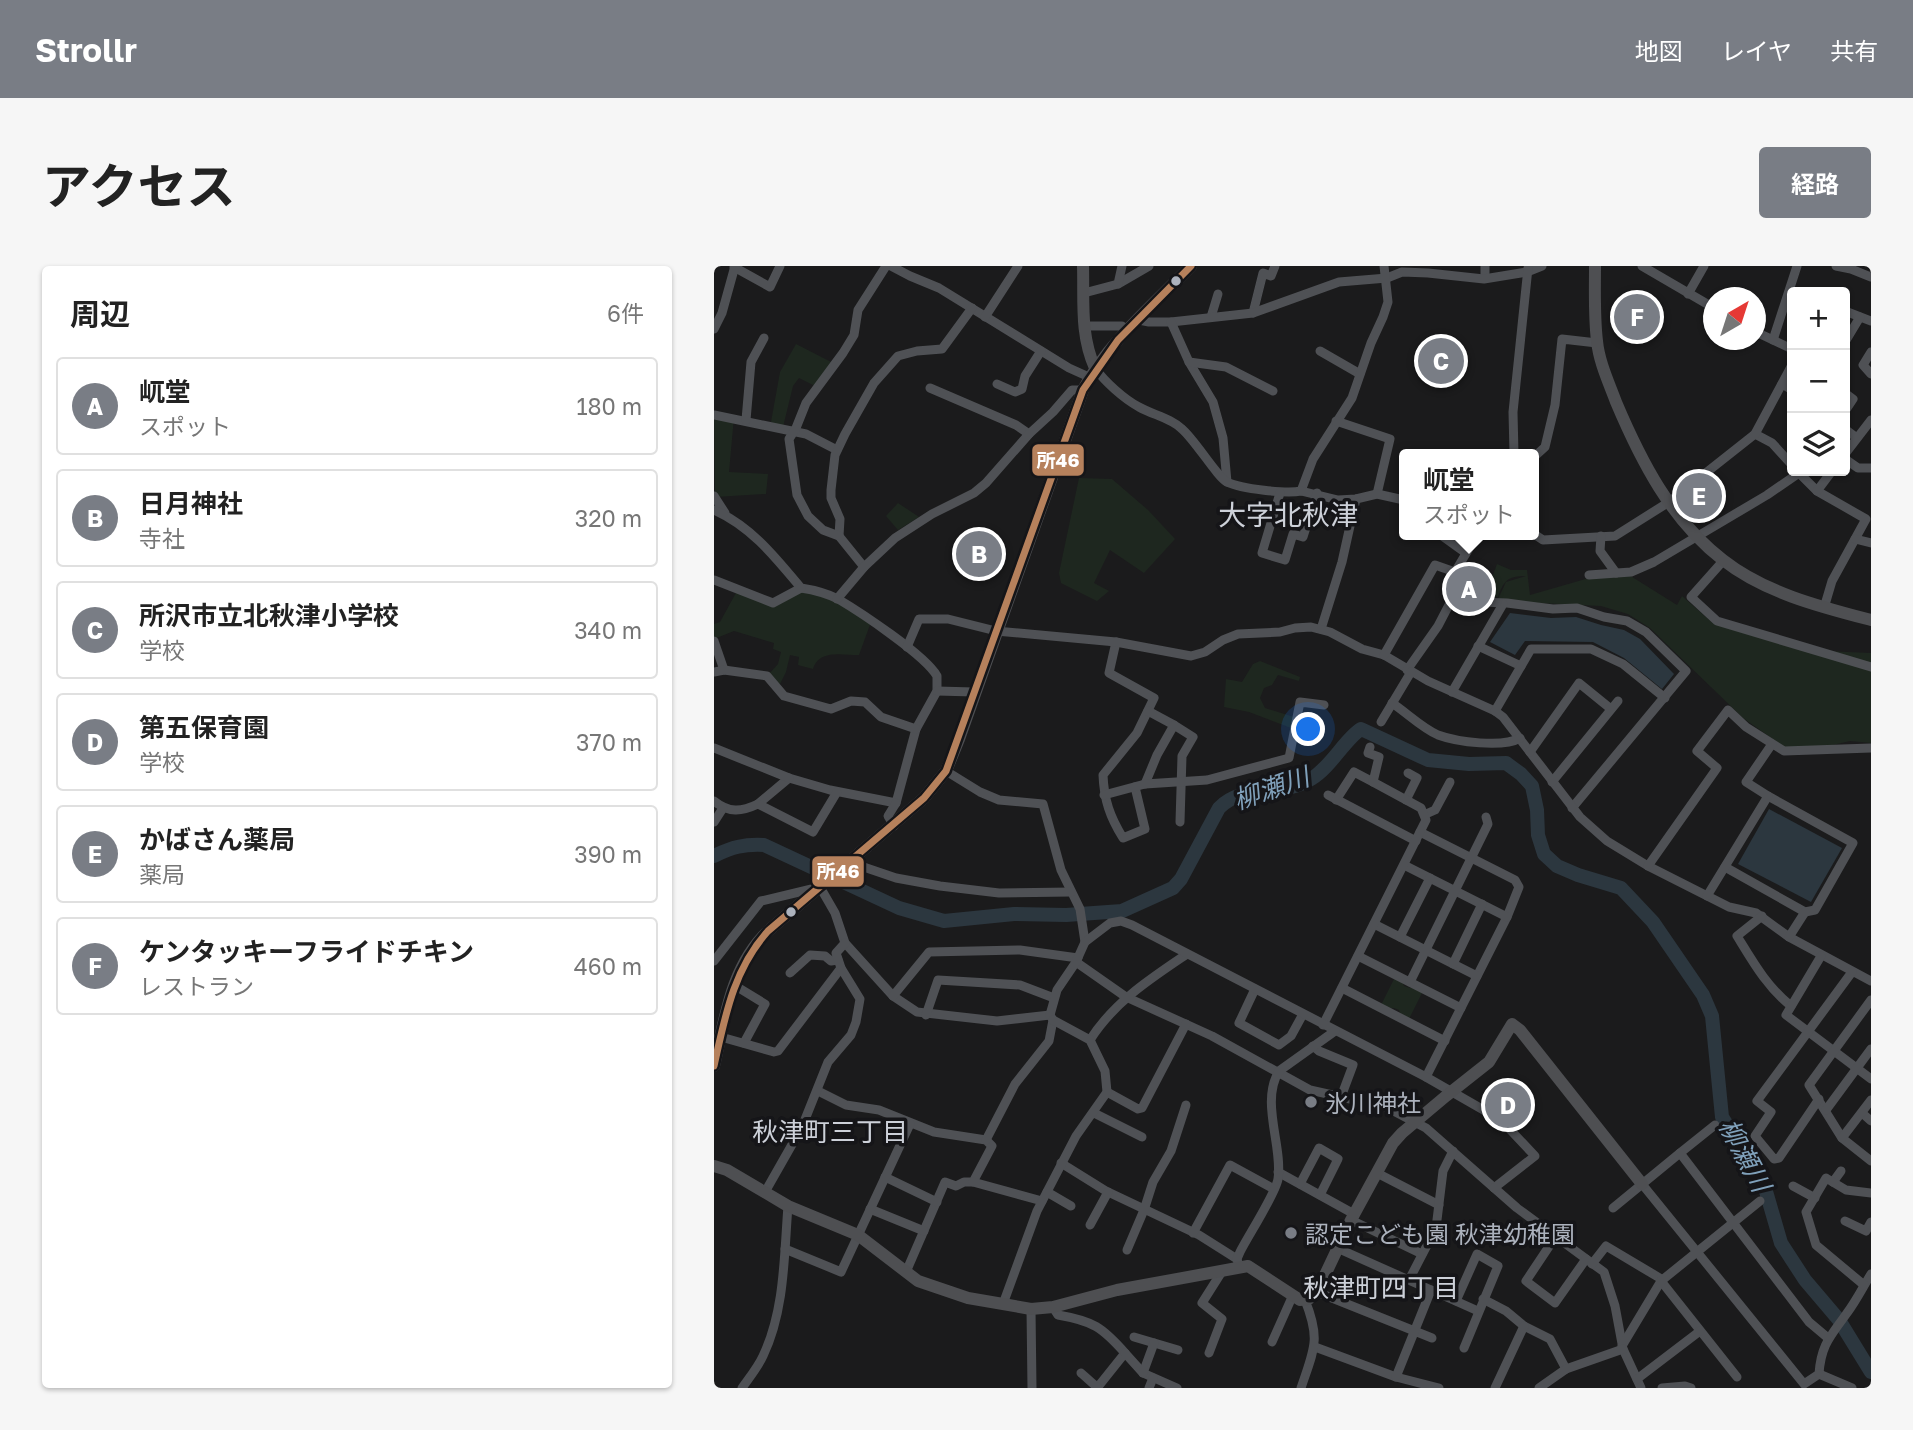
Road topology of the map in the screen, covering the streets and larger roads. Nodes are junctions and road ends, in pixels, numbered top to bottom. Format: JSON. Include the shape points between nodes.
{"nodes":[{"id":1,"x":780,"y":266,"type":"edge"},
{"id":2,"x":888,"y":266,"type":"edge"},
{"id":3,"x":1018,"y":266,"type":"edge"},
{"id":4,"x":1083,"y":266,"type":"edge"},
{"id":5,"x":1122,"y":266,"type":"edge"},
{"id":6,"x":1149,"y":266,"type":"edge"},
{"id":7,"x":1191,"y":266,"type":"edge"},
{"id":8,"x":1275,"y":266,"type":"edge"},
{"id":9,"x":1384,"y":266,"type":"edge"},
{"id":10,"x":1485,"y":266,"type":"edge"},
{"id":11,"x":1542,"y":266,"type":"edge"},
{"id":12,"x":1595,"y":266,"type":"edge"},
{"id":13,"x":1642,"y":266,"type":"edge"},
{"id":14,"x":1704,"y":266,"type":"edge"},
{"id":15,"x":1797,"y":266,"type":"edge"},
{"id":16,"x":1836,"y":266,"type":"edge"},
{"id":17,"x":735,"y":267,"type":"edge"},
{"id":18,"x":1852,"y":268,"type":"edge"},
{"id":19,"x":1528,"y":269,"type":"edge"},
{"id":20,"x":1463,"y":271,"type":"edge"},
{"id":21,"x":1871,"y":277,"type":"edge"},
{"id":22,"x":1387,"y":278,"type":"junction"},
{"id":23,"x":1485,"y":278,"type":"junction"},
{"id":24,"x":1118,"y":284,"type":"junction"},
{"id":25,"x":1084,"y":293,"type":"junction"},
{"id":26,"x":1688,"y":293,"type":"junction"},
{"id":27,"x":1218,"y":294,"type":"dead end"},
{"id":28,"x":1703,"y":302,"type":"edge"},
{"id":29,"x":972,"y":309,"type":"junction"},
{"id":30,"x":1253,"y":313,"type":"junction"},
{"id":31,"x":1850,"y":313,"type":"edge"},
{"id":32,"x":985,"y":317,"type":"junction"},
{"id":33,"x":1211,"y":317,"type":"junction"},
{"id":34,"x":1860,"y":317,"type":"junction"},
{"id":35,"x":1139,"y":320,"type":"junction"},
{"id":36,"x":1871,"y":321,"type":"edge"},
{"id":37,"x":1171,"y":322,"type":"junction"},
{"id":38,"x":1084,"y":326,"type":"junction"},
{"id":39,"x":714,"y":329,"type":"edge"},
{"id":40,"x":1128,"y":331,"type":"junction"},
{"id":41,"x":1850,"y":334,"type":"edge"},
{"id":42,"x":1766,"y":337,"type":"edge"},
{"id":43,"x":764,"y":338,"type":"dead end"},
{"id":44,"x":1773,"y":340,"type":"junction"},
{"id":45,"x":1597,"y":343,"type":"junction"},
{"id":46,"x":1787,"y":347,"type":"edge"},
{"id":47,"x":1041,"y":351,"type":"junction"},
{"id":48,"x":1320,"y":351,"type":"dead end"},
{"id":49,"x":1871,"y":352,"type":"edge"},
{"id":50,"x":1189,"y":362,"type":"junction"},
{"id":51,"x":1360,"y":374,"type":"junction"},
{"id":52,"x":1787,"y":374,"type":"edge"},
{"id":53,"x":1871,"y":374,"type":"edge"},
{"id":54,"x":1089,"y":378,"type":"junction"},
{"id":55,"x":997,"y":384,"type":"dead end"},
{"id":56,"x":1782,"y":384,"type":"junction"},
{"id":57,"x":1787,"y":387,"type":"edge"},
{"id":58,"x":930,"y":388,"type":"dead end"},
{"id":59,"x":1273,"y":391,"type":"dead end"},
{"id":60,"x":714,"y":415,"type":"edge"},
{"id":61,"x":746,"y":420,"type":"junction"},
{"id":62,"x":1871,"y":420,"type":"edge"},
{"id":63,"x":1336,"y":421,"type":"junction"},
{"id":64,"x":792,"y":433,"type":"junction"},
{"id":65,"x":1850,"y":433,"type":"edge"},
{"id":66,"x":1029,"y":434,"type":"junction"},
{"id":67,"x":1755,"y":434,"type":"junction"},
{"id":68,"x":1857,"y":438,"type":"junction"},
{"id":69,"x":1850,"y":447,"type":"edge"},
{"id":70,"x":1514,"y":449,"type":"edge"},
{"id":71,"x":837,"y":450,"type":"junction"},
{"id":72,"x":1539,"y":452,"type":"edge"},
{"id":73,"x":1787,"y":460,"type":"edge"},
{"id":74,"x":1850,"y":462,"type":"edge"},
{"id":75,"x":1871,"y":468,"type":"edge"},
{"id":76,"x":1792,"y":476,"type":"edge"},
{"id":77,"x":1802,"y":476,"type":"edge"},
{"id":78,"x":1828,"y":476,"type":"edge"},
{"id":79,"x":1227,"y":482,"type":"junction"},
{"id":80,"x":1301,"y":491,"type":"junction"},
{"id":81,"x":1817,"y":491,"type":"junction"},
{"id":82,"x":1280,"y":493,"type":"junction"},
{"id":83,"x":1317,"y":493,"type":"junction"},
{"id":84,"x":1377,"y":494,"type":"junction"},
{"id":85,"x":714,"y":496,"type":"edge"},
{"id":86,"x":1356,"y":499,"type":"junction"},
{"id":87,"x":1399,"y":499,"type":"edge"},
{"id":88,"x":1669,"y":502,"type":"junction"},
{"id":89,"x":714,"y":510,"type":"edge"},
{"id":90,"x":726,"y":515,"type":"junction"},
{"id":91,"x":839,"y":536,"type":"junction"},
{"id":92,"x":1698,"y":536,"type":"junction"},
{"id":93,"x":1539,"y":537,"type":"edge"},
{"id":94,"x":1601,"y":537,"type":"junction"},
{"id":95,"x":1855,"y":539,"type":"junction"},
{"id":96,"x":1448,"y":540,"type":"edge"},
{"id":97,"x":1474,"y":540,"type":"edge"},
{"id":98,"x":1871,"y":543,"type":"edge"},
{"id":99,"x":1466,"y":553,"type":"junction"},
{"id":100,"x":1723,"y":561,"type":"junction"},
{"id":101,"x":864,"y":567,"type":"junction"},
{"id":102,"x":1455,"y":572,"type":"junction"},
{"id":103,"x":1616,"y":573,"type":"junction"},
{"id":104,"x":1590,"y":575,"type":"dead end"},
{"id":105,"x":714,"y":580,"type":"edge"},
{"id":106,"x":801,"y":588,"type":"junction"},
{"id":107,"x":838,"y":599,"type":"junction"},
{"id":108,"x":1451,"y":601,"type":"junction"},
{"id":109,"x":1503,"y":604,"type":"junction"},
{"id":110,"x":1824,"y":608,"type":"junction"},
{"id":111,"x":1871,"y":620,"type":"edge"},
{"id":112,"x":1321,"y":629,"type":"junction"},
{"id":113,"x":996,"y":631,"type":"junction"},
{"id":114,"x":714,"y":641,"type":"edge"},
{"id":115,"x":1116,"y":642,"type":"junction"},
{"id":116,"x":907,"y":646,"type":"junction"},
{"id":117,"x":1478,"y":646,"type":"junction"},
{"id":118,"x":1384,"y":655,"type":"junction"},
{"id":119,"x":1521,"y":666,"type":"junction"},
{"id":120,"x":1871,"y":667,"type":"edge"},
{"id":121,"x":719,"y":671,"type":"edge"},
{"id":122,"x":1409,"y":671,"type":"junction"},
{"id":123,"x":937,"y":691,"type":"junction"},
{"id":124,"x":974,"y":692,"type":"junction"},
{"id":125,"x":1452,"y":692,"type":"junction"},
{"id":126,"x":1665,"y":698,"type":"junction"},
{"id":127,"x":1618,"y":701,"type":"dead end"},
{"id":128,"x":1392,"y":703,"type":"junction"},
{"id":129,"x":1324,"y":705,"type":"dead end"},
{"id":130,"x":1611,"y":709,"type":"junction"},
{"id":131,"x":1148,"y":711,"type":"junction"},
{"id":132,"x":1495,"y":711,"type":"junction"},
{"id":133,"x":1381,"y":722,"type":"dead end"},
{"id":134,"x":1174,"y":725,"type":"junction"},
{"id":135,"x":916,"y":729,"type":"junction"},
{"id":136,"x":1520,"y":738,"type":"junction"},
{"id":137,"x":1772,"y":744,"type":"junction"},
{"id":138,"x":1370,"y":747,"type":"dead end"},
{"id":139,"x":714,"y":748,"type":"edge"},
{"id":140,"x":1871,"y":748,"type":"edge"},
{"id":141,"x":1530,"y":752,"type":"junction"},
{"id":142,"x":946,"y":771,"type":"junction"},
{"id":143,"x":1408,"y":773,"type":"dead end"},
{"id":144,"x":789,"y":778,"type":"junction"},
{"id":145,"x":1181,"y":780,"type":"junction"},
{"id":146,"x":1373,"y":782,"type":"junction"},
{"id":147,"x":1450,"y":782,"type":"dead end"},
{"id":148,"x":1552,"y":782,"type":"junction"},
{"id":149,"x":1145,"y":784,"type":"junction"},
{"id":150,"x":1135,"y":787,"type":"junction"},
{"id":151,"x":837,"y":792,"type":"junction"},
{"id":152,"x":1104,"y":795,"type":"junction"},
{"id":153,"x":1768,"y":796,"type":"junction"},
{"id":154,"x":714,"y":800,"type":"edge"},
{"id":155,"x":1406,"y":800,"type":"junction"},
{"id":156,"x":896,"y":803,"type":"junction"},
{"id":157,"x":758,"y":804,"type":"junction"},
{"id":158,"x":723,"y":808,"type":"junction"},
{"id":159,"x":1572,"y":808,"type":"junction"},
{"id":160,"x":1426,"y":814,"type":"junction"},
{"id":161,"x":1486,"y":817,"type":"dead end"},
{"id":162,"x":714,"y":822,"type":"edge"},
{"id":163,"x":1180,"y":822,"type":"dead end"},
{"id":164,"x":894,"y":826,"type":"junction"},
{"id":165,"x":1418,"y":837,"type":"junction"},
{"id":166,"x":1471,"y":859,"type":"junction"},
{"id":167,"x":847,"y":864,"type":"junction"},
{"id":168,"x":1404,"y":865,"type":"junction"},
{"id":169,"x":1648,"y":866,"type":"junction"},
{"id":170,"x":1725,"y":867,"type":"junction"},
{"id":171,"x":1430,"y":878,"type":"junction"},
{"id":172,"x":820,"y":886,"type":"junction"},
{"id":173,"x":1456,"y":891,"type":"junction"},
{"id":174,"x":1071,"y":892,"type":"junction"},
{"id":175,"x":1707,"y":896,"type":"junction"},
{"id":176,"x":1482,"y":904,"type":"junction"},
{"id":177,"x":1805,"y":912,"type":"junction"},
{"id":178,"x":1762,"y":916,"type":"junction"},
{"id":179,"x":1507,"y":917,"type":"junction"},
{"id":180,"x":1374,"y":924,"type":"junction"},
{"id":181,"x":1400,"y":937,"type":"junction"},
{"id":182,"x":1789,"y":937,"type":"junction"},
{"id":183,"x":1085,"y":942,"type":"junction"},
{"id":184,"x":845,"y":943,"type":"junction"},
{"id":185,"x":1426,"y":950,"type":"junction"},
{"id":186,"x":1187,"y":954,"type":"junction"},
{"id":187,"x":1358,"y":956,"type":"junction"},
{"id":188,"x":1821,"y":956,"type":"junction"},
{"id":189,"x":1077,"y":960,"type":"junction"},
{"id":190,"x":714,"y":961,"type":"edge"},
{"id":191,"x":839,"y":964,"type":"junction"},
{"id":192,"x":1453,"y":964,"type":"junction"},
{"id":193,"x":1852,"y":972,"type":"junction"},
{"id":194,"x":790,"y":973,"type":"dead end"},
{"id":195,"x":1478,"y":976,"type":"junction"},
{"id":196,"x":1871,"y":981,"type":"edge"},
{"id":197,"x":1410,"y":982,"type":"junction"},
{"id":198,"x":734,"y":985,"type":"junction"},
{"id":199,"x":1342,"y":988,"type":"junction"},
{"id":200,"x":1255,"y":989,"type":"junction"},
{"id":201,"x":893,"y":996,"type":"junction"},
{"id":202,"x":1126,"y":997,"type":"junction"},
{"id":203,"x":1054,"y":998,"type":"junction"},
{"id":204,"x":1871,"y":1000,"type":"edge"},
{"id":205,"x":1791,"y":1006,"type":"junction"},
{"id":206,"x":1461,"y":1008,"type":"junction"},
{"id":207,"x":1303,"y":1014,"type":"junction"},
{"id":208,"x":926,"y":1015,"type":"junction"},
{"id":209,"x":1051,"y":1018,"type":"junction"},
{"id":210,"x":1186,"y":1024,"type":"junction"},
{"id":211,"x":1323,"y":1025,"type":"junction"},
{"id":212,"x":1335,"y":1031,"type":"junction"},
{"id":213,"x":1808,"y":1032,"type":"junction"},
{"id":214,"x":721,"y":1037,"type":"junction"},
{"id":215,"x":1090,"y":1040,"type":"junction"},
{"id":216,"x":1445,"y":1041,"type":"junction"},
{"id":217,"x":744,"y":1043,"type":"junction"},
{"id":218,"x":1314,"y":1046,"type":"junction"},
{"id":219,"x":1871,"y":1049,"type":"edge"},
{"id":220,"x":1833,"y":1050,"type":"junction"},
{"id":221,"x":714,"y":1066,"type":"edge"},
{"id":222,"x":1857,"y":1068,"type":"junction"},
{"id":223,"x":1279,"y":1071,"type":"junction"},
{"id":224,"x":1426,"y":1077,"type":"junction"},
{"id":225,"x":1871,"y":1079,"type":"edge"},
{"id":226,"x":818,"y":1091,"type":"junction"},
{"id":227,"x":1451,"y":1091,"type":"junction"},
{"id":228,"x":1107,"y":1092,"type":"junction"},
{"id":229,"x":1341,"y":1097,"type":"junction"},
{"id":230,"x":1819,"y":1099,"type":"junction"},
{"id":231,"x":1871,"y":1100,"type":"edge"},
{"id":232,"x":1186,"y":1105,"type":"dead end"},
{"id":233,"x":1826,"y":1110,"type":"junction"},
{"id":234,"x":1094,"y":1113,"type":"junction"},
{"id":235,"x":1862,"y":1113,"type":"junction"},
{"id":236,"x":1871,"y":1121,"type":"edge"},
{"id":237,"x":1416,"y":1122,"type":"junction"},
{"id":238,"x":910,"y":1124,"type":"junction"},
{"id":239,"x":1715,"y":1125,"type":"dead end"},
{"id":240,"x":1143,"y":1137,"type":"dead end"},
{"id":241,"x":1842,"y":1138,"type":"junction"},
{"id":242,"x":986,"y":1140,"type":"junction"},
{"id":243,"x":1453,"y":1151,"type":"junction"},
{"id":244,"x":1680,"y":1153,"type":"junction"},
{"id":245,"x":1871,"y":1161,"type":"edge"},
{"id":246,"x":1061,"y":1163,"type":"junction"},
{"id":247,"x":714,"y":1166,"type":"edge"},
{"id":248,"x":1842,"y":1171,"type":"dead end"},
{"id":249,"x":1278,"y":1172,"type":"junction"},
{"id":250,"x":1377,"y":1173,"type":"junction"},
{"id":251,"x":885,"y":1177,"type":"junction"},
{"id":252,"x":973,"y":1182,"type":"junction"},
{"id":253,"x":1833,"y":1182,"type":"junction"},
{"id":254,"x":1300,"y":1184,"type":"junction"},
{"id":255,"x":1642,"y":1184,"type":"junction"},
{"id":256,"x":1793,"y":1186,"type":"dead end"},
{"id":257,"x":1494,"y":1188,"type":"junction"},
{"id":258,"x":1274,"y":1189,"type":"junction"},
{"id":259,"x":765,"y":1192,"type":"junction"},
{"id":260,"x":1047,"y":1192,"type":"junction"},
{"id":261,"x":1108,"y":1192,"type":"junction"},
{"id":262,"x":1871,"y":1193,"type":"edge"},
{"id":263,"x":1320,"y":1195,"type":"junction"},
{"id":264,"x":1815,"y":1198,"type":"junction"},
{"id":265,"x":1042,"y":1201,"type":"junction"},
{"id":266,"x":1760,"y":1201,"type":"dead end"},
{"id":267,"x":937,"y":1202,"type":"junction"},
{"id":268,"x":1439,"y":1205,"type":"junction"},
{"id":269,"x":788,"y":1206,"type":"junction"},
{"id":270,"x":1071,"y":1206,"type":"dead end"},
{"id":271,"x":1613,"y":1208,"type":"dead end"},
{"id":272,"x":870,"y":1209,"type":"junction"},
{"id":273,"x":1144,"y":1210,"type":"junction"},
{"id":274,"x":1353,"y":1217,"type":"junction"},
{"id":275,"x":1845,"y":1221,"type":"dead end"},
{"id":276,"x":1735,"y":1222,"type":"junction"},
{"id":277,"x":1871,"y":1222,"type":"edge"},
{"id":278,"x":1090,"y":1226,"type":"dead end"},
{"id":279,"x":924,"y":1231,"type":"junction"},
{"id":280,"x":1193,"y":1233,"type":"junction"},
{"id":281,"x":858,"y":1236,"type":"junction"},
{"id":282,"x":1556,"y":1236,"type":"junction"},
{"id":283,"x":1337,"y":1248,"type":"junction"},
{"id":284,"x":785,"y":1249,"type":"junction"},
{"id":285,"x":1127,"y":1250,"type":"dead end"},
{"id":286,"x":1698,"y":1252,"type":"junction"},
{"id":287,"x":1422,"y":1254,"type":"junction"},
{"id":288,"x":1589,"y":1261,"type":"junction"},
{"id":289,"x":1238,"y":1263,"type":"junction"},
{"id":290,"x":906,"y":1272,"type":"junction"},
{"id":291,"x":1221,"y":1273,"type":"junction"},
{"id":292,"x":1871,"y":1274,"type":"edge"},
{"id":293,"x":1409,"y":1280,"type":"junction"},
{"id":294,"x":1662,"y":1281,"type":"junction"},
{"id":295,"x":1864,"y":1285,"type":"junction"},
{"id":296,"x":1431,"y":1290,"type":"junction"},
{"id":297,"x":1317,"y":1292,"type":"junction"},
{"id":298,"x":1299,"y":1298,"type":"junction"},
{"id":299,"x":1483,"y":1299,"type":"junction"},
{"id":300,"x":1456,"y":1301,"type":"junction"},
{"id":301,"x":1003,"y":1304,"type":"junction"},
{"id":302,"x":1053,"y":1307,"type":"junction"},
{"id":303,"x":1031,"y":1309,"type":"junction"},
{"id":304,"x":1478,"y":1311,"type":"junction"},
{"id":305,"x":1524,"y":1326,"type":"junction"},
{"id":306,"x":1415,"y":1331,"type":"junction"},
{"id":307,"x":1700,"y":1331,"type":"junction"},
{"id":308,"x":1830,"y":1334,"type":"junction"},
{"id":309,"x":1134,"y":1336,"type":"dead end"},
{"id":310,"x":1432,"y":1338,"type":"dead end"},
{"id":311,"x":1272,"y":1342,"type":"dead end"},
{"id":312,"x":1154,"y":1343,"type":"junction"},
{"id":313,"x":1315,"y":1347,"type":"junction"},
{"id":314,"x":1623,"y":1347,"type":"junction"},
{"id":315,"x":1464,"y":1348,"type":"dead end"},
{"id":316,"x":1178,"y":1350,"type":"dead end"},
{"id":317,"x":1125,"y":1353,"type":"junction"},
{"id":318,"x":1209,"y":1353,"type":"dead end"},
{"id":319,"x":1566,"y":1369,"type":"junction"},
{"id":320,"x":1081,"y":1373,"type":"dead end"},
{"id":321,"x":1143,"y":1373,"type":"junction"},
{"id":322,"x":1819,"y":1374,"type":"junction"},
{"id":323,"x":1396,"y":1377,"type":"junction"},
{"id":324,"x":1737,"y":1377,"type":"dead end"},
{"id":325,"x":1153,"y":1378,"type":"junction"},
{"id":326,"x":1639,"y":1384,"type":"edge"},
{"id":327,"x":745,"y":1387,"type":"edge"},
{"id":328,"x":1032,"y":1388,"type":"edge"},
{"id":329,"x":1097,"y":1388,"type":"edge"},
{"id":330,"x":1149,"y":1388,"type":"edge"},
{"id":331,"x":1177,"y":1388,"type":"edge"},
{"id":332,"x":1301,"y":1388,"type":"edge"},
{"id":333,"x":1439,"y":1388,"type":"edge"},
{"id":334,"x":1495,"y":1388,"type":"edge"},
{"id":335,"x":1539,"y":1388,"type":"edge"},
{"id":336,"x":1662,"y":1388,"type":"edge"},
{"id":337,"x":1691,"y":1388,"type":"edge"},
{"id":338,"x":1852,"y":1388,"type":"edge"}],
"edges":[{"from":1,"to":17,"type":"street","via":[[770,287]]},
{"from":2,"to":29,"type":"street","via":[[939,288]]},
{"from":2,"to":64,"type":"street","via":[[858,310],[854,335],[806,403]]},
{"from":3,"to":32,"type":"street"},
{"from":4,"to":25,"type":"street"},
{"from":5,"to":24,"type":"street"},
{"from":6,"to":24,"type":"street"},
{"from":7,"to":35,"type":"street"},
{"from":8,"to":30,"type":"street","via":[[1270,276],[1263,273]]},
{"from":9,"to":22,"type":"street"},
{"from":10,"to":23,"type":"street"},
{"from":11,"to":19,"type":"street"},
{"from":12,"to":45,"type":"street"},
{"from":13,"to":26,"type":"street"},
{"from":14,"to":26,"type":"street"},
{"from":15,"to":44,"type":"street"},
{"from":16,"to":18,"type":"street"},
{"from":17,"to":39,"type":"street"},
{"from":18,"to":21,"type":"street"},
{"from":19,"to":23,"type":"street"},
{"from":19,"to":70,"type":"street","via":[[1513,412]]},
{"from":20,"to":22,"type":"street","via":[[1402,272]]},
{"from":20,"to":23,"type":"street"},
{"from":22,"to":30,"type":"street","via":[[1339,282]]},
{"from":22,"to":51,"type":"street","via":[[1388,302]]},
{"from":24,"to":25,"type":"street"},
{"from":25,"to":38,"type":"street"},
{"from":26,"to":28,"type":"street"},
{"from":27,"to":33,"type":"street"},
{"from":29,"to":32,"type":"street"},
{"from":29,"to":71,"type":"street","via":[[942,349],[917,351],[893,361],[874,383]]},
{"from":30,"to":33,"type":"street"},
{"from":31,"to":34,"type":"street"},
{"from":32,"to":47,"type":"street"},
{"from":33,"to":37,"type":"street"},
{"from":34,"to":36,"type":"street"},
{"from":34,"to":41,"type":"street"},
{"from":35,"to":37,"type":"street"},
{"from":35,"to":40,"type":"street"},
{"from":37,"to":50,"type":"street"},
{"from":38,"to":40,"type":"street","via":[[1122,326]]},
{"from":38,"to":54,"type":"street"},
{"from":40,"to":54,"type":"street"},
{"from":42,"to":44,"type":"street"},
{"from":43,"to":61,"type":"street","via":[[751,362]]},
{"from":44,"to":46,"type":"street"},
{"from":45,"to":72,"type":"street","via":[[1562,339],[1555,405],[1545,447]]},
{"from":45,"to":88,"type":"street","via":[[1630,435]]},
{"from":47,"to":54,"type":"street"},
{"from":47,"to":55,"type":"street","via":[[1022,389],[1015,392]]},
{"from":48,"to":51,"type":"street"},
{"from":49,"to":53,"type":"street","via":[[1863,365]]},
{"from":50,"to":59,"type":"street","via":[[1226,367]]},
{"from":50,"to":79,"type":"street","via":[[1213,402],[1223,438]]},
{"from":51,"to":63,"type":"street","via":[[1352,398]]},
{"from":52,"to":56,"type":"street"},
{"from":54,"to":66,"type":"street"},
{"from":54,"to":79,"type":"street","via":[[1101,376],[1137,406],[1181,427]]},
{"from":54,"to":113,"type":"street"},
{"from":56,"to":57,"type":"street"},
{"from":56,"to":67,"type":"street"},
{"from":58,"to":66,"type":"street"},
{"from":60,"to":61,"type":"street"},
{"from":61,"to":64,"type":"street"},
{"from":62,"to":68,"type":"street"},
{"from":63,"to":80,"type":"street","via":[[1313,459]]},
{"from":63,"to":84,"type":"street","via":[[1390,439]]},
{"from":64,"to":71,"type":"street","via":[[815,437]]},
{"from":64,"to":91,"type":"street","via":[[797,495],[812,522]]},
{"from":65,"to":68,"type":"street"},
{"from":66,"to":101,"type":"street","via":[[981,488],[910,527]]},
{"from":67,"to":73,"type":"street","via":[[1772,443]]},
{"from":67,"to":88,"type":"street"},
{"from":68,"to":69,"type":"street"},
{"from":71,"to":91,"type":"street","via":[[831,498],[840,519]]},
{"from":74,"to":75,"type":"street"},
{"from":76,"to":92,"type":"street"},
{"from":77,"to":81,"type":"street"},
{"from":78,"to":81,"type":"street"},
{"from":79,"to":82,"type":"street"},
{"from":80,"to":82,"type":"street"},
{"from":80,"to":83,"type":"street"},
{"from":81,"to":95,"type":"street","via":[[1866,519]]},
{"from":82,"to":83,"type":"street","via":[[1262,553],[1285,560],[1293,534],[1304,537]]},
{"from":83,"to":86,"type":"street"},
{"from":84,"to":86,"type":"street"},
{"from":84,"to":87,"type":"street"},
{"from":85,"to":90,"type":"street"},
{"from":86,"to":112,"type":"street"},
{"from":88,"to":92,"type":"street"},
{"from":88,"to":94,"type":"street","via":[[1615,536]]},
{"from":89,"to":90,"type":"street"},
{"from":90,"to":106,"type":"street","via":[[762,543]]},
{"from":91,"to":101,"type":"street"},
{"from":92,"to":100,"type":"street"},
{"from":92,"to":103,"type":"street","via":[[1631,572]]},
{"from":93,"to":94,"type":"street"},
{"from":94,"to":103,"type":"street","via":[[1600,551]]},
{"from":95,"to":98,"type":"street"},
{"from":95,"to":110,"type":"street","via":[[1832,581]]},
{"from":96,"to":99,"type":"street"},
{"from":97,"to":99,"type":"street"},
{"from":99,"to":102,"type":"street"},
{"from":100,"to":110,"type":"street","via":[[1794,598]]},
{"from":100,"to":120,"type":"street","via":[[1690,597],[1717,621]]},
{"from":101,"to":107,"type":"street"},
{"from":102,"to":108,"type":"street"},
{"from":102,"to":118,"type":"street","via":[[1435,565]]},
{"from":103,"to":104,"type":"street"},
{"from":105,"to":106,"type":"street","via":[[773,603]]},
{"from":106,"to":107,"type":"street"},
{"from":107,"to":116,"type":"street"},
{"from":108,"to":109,"type":"street"},
{"from":108,"to":122,"type":"street"},
{"from":109,"to":117,"type":"street"},
{"from":109,"to":126,"type":"street","via":[[1577,608],[1627,621],[1646,632],[1686,671]]},
{"from":110,"to":111,"type":"street"},
{"from":112,"to":115,"type":"street","via":[[1305,626],[1238,634],[1191,656]]},
{"from":112,"to":118,"type":"street"},
{"from":113,"to":115,"type":"street"},
{"from":113,"to":116,"type":"street","via":[[959,620],[919,618]]},
{"from":113,"to":124,"type":"street"},
{"from":114,"to":121,"type":"street"},
{"from":115,"to":131,"type":"street","via":[[1109,673],[1154,698]]},
{"from":116,"to":123,"type":"street","via":[[936,673]]},
{"from":117,"to":119,"type":"street"},
{"from":117,"to":125,"type":"street"},
{"from":118,"to":122,"type":"street"},
{"from":119,"to":126,"type":"street","via":[[1531,649],[1591,649],[1623,664]]},
{"from":119,"to":132,"type":"street"},
{"from":121,"to":135,"type":"street","via":[[767,676],[784,696],[831,709],[851,701],[865,702],[881,717]]},
{"from":122,"to":125,"type":"street"},
{"from":122,"to":128,"type":"street"},
{"from":123,"to":124,"type":"street"},
{"from":123,"to":135,"type":"street"},
{"from":124,"to":142,"type":"street"},
{"from":125,"to":132,"type":"street"},
{"from":126,"to":159,"type":"street"},
{"from":127,"to":130,"type":"street"},
{"from":128,"to":133,"type":"street"},
{"from":128,"to":136,"type":"street","via":[[1437,734],[1454,739],[1507,744]]},
{"from":129,"to":145,"type":"street","via":[[1300,702],[1289,758],[1207,780]]},
{"from":130,"to":141,"type":"street","via":[[1580,683]]},
{"from":130,"to":148,"type":"street"},
{"from":131,"to":134,"type":"street"},
{"from":131,"to":152,"type":"street","via":[[1137,733],[1103,775]]},
{"from":132,"to":136,"type":"street"},
{"from":134,"to":145,"type":"street","via":[[1193,737],[1182,756]]},
{"from":134,"to":149,"type":"street"},
{"from":135,"to":156,"type":"street"},
{"from":136,"to":141,"type":"street"},
{"from":137,"to":140,"type":"street","via":[[1784,751]]},
{"from":137,"to":153,"type":"street","via":[[1746,782]]},
{"from":137,"to":169,"type":"street","via":[[1728,710],[1697,751],[1717,768]]},
{"from":138,"to":146,"type":"street","via":[[1368,752],[1379,757]]},
{"from":139,"to":144,"type":"street"},
{"from":141,"to":148,"type":"street"},
{"from":142,"to":164,"type":"street"},
{"from":142,"to":174,"type":"street","via":[[999,800],[1043,804],[1060,870]]},
{"from":143,"to":155,"type":"street","via":[[1417,778]]},
{"from":144,"to":151,"type":"street"},
{"from":144,"to":157,"type":"street"},
{"from":145,"to":149,"type":"street"},
{"from":145,"to":163,"type":"street"},
{"from":146,"to":155,"type":"street"},
{"from":146,"to":165,"type":"street","via":[[1354,772],[1332,797]]},
{"from":147,"to":160,"type":"street","via":[[1434,810]]},
{"from":148,"to":159,"type":"street"},
{"from":149,"to":150,"type":"street"},
{"from":150,"to":152,"type":"street"},
{"from":150,"to":152,"type":"street","via":[[1145,829],[1123,838]]},
{"from":151,"to":156,"type":"street"},
{"from":151,"to":157,"type":"street","via":[[813,832]]},
{"from":153,"to":170,"type":"street"},
{"from":153,"to":177,"type":"street","via":[[1853,843],[1815,909]]},
{"from":154,"to":158,"type":"street"},
{"from":155,"to":160,"type":"street"},
{"from":156,"to":164,"type":"street","via":[[888,816]]},
{"from":157,"to":158,"type":"street","via":[[743,811]]},
{"from":158,"to":162,"type":"street"},
{"from":159,"to":169,"type":"street","via":[[1597,834]]},
{"from":160,"to":165,"type":"street"},
{"from":161,"to":166,"type":"street","via":[[1488,824]]},
{"from":164,"to":167,"type":"street"},
{"from":165,"to":166,"type":"street"},
{"from":165,"to":168,"type":"street"},
{"from":166,"to":173,"type":"street"},
{"from":166,"to":179,"type":"street","via":[[1517,883],[1519,891]]},
{"from":167,"to":172,"type":"street"},
{"from":167,"to":174,"type":"street","via":[[940,886],[999,893]]},
{"from":168,"to":171,"type":"street"},
{"from":168,"to":180,"type":"street"},
{"from":169,"to":175,"type":"street"},
{"from":170,"to":175,"type":"street"},
{"from":170,"to":177,"type":"street"},
{"from":171,"to":173,"type":"street"},
{"from":171,"to":181,"type":"street"},
{"from":172,"to":184,"type":"street"},
{"from":172,"to":190,"type":"street","via":[[761,901]]},
{"from":172,"to":198,"type":"street","via":[[758,940]]},
{"from":173,"to":176,"type":"street"},
{"from":173,"to":185,"type":"street"},
{"from":174,"to":183,"type":"street","via":[[1080,909]]},
{"from":175,"to":178,"type":"street"},
{"from":176,"to":179,"type":"street"},
{"from":176,"to":192,"type":"street"},
{"from":177,"to":182,"type":"street"},
{"from":178,"to":182,"type":"street"},
{"from":178,"to":205,"type":"street","via":[[1737,936],[1759,972]]},
{"from":179,"to":195,"type":"street"},
{"from":180,"to":181,"type":"street"},
{"from":180,"to":187,"type":"street"},
{"from":181,"to":185,"type":"street"},
{"from":182,"to":188,"type":"street"},
{"from":183,"to":186,"type":"street","via":[[1110,923],[1121,921]]},
{"from":183,"to":189,"type":"street"},
{"from":184,"to":191,"type":"street","via":[[836,953]]},
{"from":184,"to":201,"type":"street"},
{"from":185,"to":192,"type":"street"},
{"from":185,"to":197,"type":"street"},
{"from":186,"to":200,"type":"street"},
{"from":186,"to":202,"type":"street"},
{"from":187,"to":197,"type":"street"},
{"from":187,"to":199,"type":"street"},
{"from":188,"to":193,"type":"street"},
{"from":188,"to":205,"type":"street"},
{"from":189,"to":201,"type":"street","via":[[1020,950],[929,952]]},
{"from":189,"to":202,"type":"street"},
{"from":189,"to":203,"type":"street"},
{"from":191,"to":194,"type":"street","via":[[825,956],[810,956]]},
{"from":191,"to":217,"type":"street","via":[[778,1051]]},
{"from":191,"to":226,"type":"street","via":[[860,999],[859,1011],[851,1035],[828,1062]]},
{"from":192,"to":195,"type":"street"},
{"from":193,"to":196,"type":"street"},
{"from":193,"to":213,"type":"street"},
{"from":195,"to":206,"type":"street"},
{"from":197,"to":206,"type":"street"},
{"from":198,"to":214,"type":"street"},
{"from":198,"to":217,"type":"street","via":[[765,1004]]},
{"from":199,"to":211,"type":"street"},
{"from":199,"to":216,"type":"street"},
{"from":200,"to":207,"type":"street"},
{"from":200,"to":207,"type":"street","via":[[1239,1023],[1279,1045],[1291,1036]]},
{"from":201,"to":208,"type":"street"},
{"from":202,"to":210,"type":"street"},
{"from":202,"to":215,"type":"street"},
{"from":203,"to":208,"type":"street","via":[[1020,985],[938,980]]},
{"from":203,"to":209,"type":"street"},
{"from":204,"to":220,"type":"street"},
{"from":205,"to":213,"type":"street","via":[[1786,1015]]},
{"from":206,"to":216,"type":"street"},
{"from":207,"to":211,"type":"street"},
{"from":208,"to":209,"type":"street","via":[[998,1021]]},
{"from":209,"to":215,"type":"street"},
{"from":209,"to":242,"type":"street","via":[[1049,1041],[1015,1084]]},
{"from":210,"to":223,"type":"street"},
{"from":210,"to":228,"type":"street","via":[[1142,1108]]},
{"from":211,"to":212,"type":"street"},
{"from":212,"to":218,"type":"street"},
{"from":212,"to":224,"type":"street"},
{"from":213,"to":220,"type":"street"},
{"from":213,"to":230,"type":"street","via":[[1757,1101],[1771,1112],[1755,1136],[1774,1158],[1779,1158]]},
{"from":214,"to":217,"type":"street"},
{"from":214,"to":221,"type":"street"},
{"from":215,"to":228,"type":"street","via":[[1105,1071]]},
{"from":216,"to":224,"type":"street"},
{"from":218,"to":223,"type":"street"},
{"from":218,"to":229,"type":"street","via":[[1353,1065]]},
{"from":219,"to":222,"type":"street"},
{"from":220,"to":222,"type":"street"},
{"from":220,"to":230,"type":"street","via":[[1809,1085]]},
{"from":222,"to":225,"type":"street"},
{"from":222,"to":233,"type":"street"},
{"from":223,"to":229,"type":"street","via":[[1310,1090]]},
{"from":223,"to":249,"type":"street","via":[[1272,1114]]},
{"from":224,"to":227,"type":"street"},
{"from":226,"to":238,"type":"street","via":[[846,1105],[879,1110]]},
{"from":226,"to":259,"type":"street"},
{"from":227,"to":237,"type":"street"},
{"from":227,"to":255,"type":"street","via":[[1489,1062],[1509,1025],[1516,1024]]},
{"from":227,"to":257,"type":"street","via":[[1502,1120],[1535,1156]]},
{"from":228,"to":234,"type":"street"},
{"from":229,"to":237,"type":"street","via":[[1386,1107]]},
{"from":230,"to":233,"type":"street"},
{"from":231,"to":235,"type":"street"},
{"from":232,"to":273,"type":"street"},
{"from":233,"to":241,"type":"street"},
{"from":234,"to":240,"type":"street"},
{"from":234,"to":246,"type":"street"},
{"from":235,"to":236,"type":"street"},
{"from":235,"to":241,"type":"street"},
{"from":237,"to":243,"type":"street"},
{"from":237,"to":250,"type":"street","via":[[1393,1143]]},
{"from":238,"to":242,"type":"street"},
{"from":238,"to":251,"type":"street"},
{"from":239,"to":244,"type":"street"},
{"from":241,"to":245,"type":"street"},
{"from":242,"to":252,"type":"street","via":[[992,1146]]},
{"from":243,"to":257,"type":"street"},
{"from":243,"to":268,"type":"street","via":[[1443,1171]]},
{"from":244,"to":255,"type":"street"},
{"from":244,"to":276,"type":"street"},
{"from":246,"to":260,"type":"street"},
{"from":246,"to":261,"type":"street"},
{"from":247,"to":259,"type":"street"},
{"from":248,"to":253,"type":"street"},
{"from":249,"to":254,"type":"street"},
{"from":249,"to":258,"type":"street"},
{"from":250,"to":268,"type":"street"},
{"from":250,"to":274,"type":"street"},
{"from":251,"to":267,"type":"street"},
{"from":251,"to":272,"type":"street"},
{"from":252,"to":265,"type":"street"},
{"from":252,"to":267,"type":"street","via":[[956,1186],[945,1182]]},
{"from":253,"to":262,"type":"street","via":[[1846,1190]]},
{"from":253,"to":264,"type":"street","via":[[1826,1178]]},
{"from":254,"to":263,"type":"street"},
{"from":254,"to":263,"type":"street","via":[[1319,1148],[1338,1159]]},
{"from":255,"to":271,"type":"street"},
{"from":255,"to":286,"type":"street"},
{"from":256,"to":264,"type":"street"},
{"from":257,"to":282,"type":"street"},
{"from":258,"to":280,"type":"street","via":[[1230,1165]]},
{"from":258,"to":289,"type":"street"},
{"from":259,"to":269,"type":"street"},
{"from":260,"to":265,"type":"street"},
{"from":260,"to":270,"type":"street"},
{"from":261,"to":273,"type":"street"},
{"from":261,"to":278,"type":"street"},
{"from":263,"to":274,"type":"street"},
{"from":264,"to":295,"type":"street","via":[[1806,1212],[1816,1245]]},
{"from":265,"to":301,"type":"street"},
{"from":266,"to":276,"type":"street"},
{"from":267,"to":279,"type":"street"},
{"from":268,"to":287,"type":"street","via":[[1436,1228]]},
{"from":269,"to":281,"type":"street"},
{"from":269,"to":284,"type":"street"},
{"from":272,"to":279,"type":"street"},
{"from":272,"to":281,"type":"street"},
{"from":273,"to":280,"type":"street"},
{"from":273,"to":285,"type":"street"},
{"from":274,"to":283,"type":"street"},
{"from":274,"to":287,"type":"street"},
{"from":275,"to":277,"type":"street","via":[[1866,1231]]},
{"from":276,"to":286,"type":"street"},
{"from":276,"to":308,"type":"street","via":[[1808,1322]]},
{"from":279,"to":290,"type":"street"},
{"from":280,"to":289,"type":"street"},
{"from":281,"to":284,"type":"street","via":[[841,1272]]},
{"from":281,"to":290,"type":"street"},
{"from":282,"to":288,"type":"street"},
{"from":282,"to":288,"type":"street","via":[[1526,1281],[1555,1303]]},
{"from":283,"to":293,"type":"street"},
{"from":283,"to":297,"type":"street"},
{"from":284,"to":327,"type":"street","via":[[772,1328]]},
{"from":286,"to":294,"type":"street"},
{"from":286,"to":322,"type":"street","via":[[1804,1384]]},
{"from":287,"to":293,"type":"street"},
{"from":288,"to":294,"type":"street","via":[[1606,1246]]},
{"from":288,"to":314,"type":"street","via":[[1604,1272]]},
{"from":289,"to":291,"type":"street"},
{"from":289,"to":298,"type":"street"},
{"from":290,"to":301,"type":"street","via":[[930,1287]]},
{"from":291,"to":302,"type":"street","via":[[1117,1290]]},
{"from":291,"to":318,"type":"street","via":[[1202,1303],[1222,1319]]},
{"from":292,"to":295,"type":"street"},
{"from":293,"to":296,"type":"street"},
{"from":294,"to":307,"type":"street"},
{"from":294,"to":314,"type":"street"},
{"from":295,"to":308,"type":"street"},
{"from":296,"to":300,"type":"street"},
{"from":296,"to":306,"type":"street"},
{"from":297,"to":298,"type":"street","via":[[1313,1298]]},
{"from":297,"to":306,"type":"street"},
{"from":298,"to":311,"type":"street"},
{"from":298,"to":313,"type":"street","via":[[1314,1322]]},
{"from":299,"to":300,"type":"street","via":[[1498,1266],[1477,1254]]},
{"from":299,"to":304,"type":"street"},
{"from":299,"to":305,"type":"street"},
{"from":300,"to":304,"type":"street"},
{"from":301,"to":303,"type":"street"},
{"from":302,"to":303,"type":"street"},
{"from":302,"to":317,"type":"street","via":[[1058,1315],[1097,1326]]},
{"from":303,"to":328,"type":"street"},
{"from":304,"to":315,"type":"street"},
{"from":305,"to":319,"type":"street","via":[[1550,1339]]},
{"from":305,"to":334,"type":"street"},
{"from":306,"to":310,"type":"street"},
{"from":306,"to":323,"type":"street"},
{"from":307,"to":324,"type":"street"},
{"from":307,"to":326,"type":"street"},
{"from":308,"to":322,"type":"street","via":[[1820,1354]]},
{"from":309,"to":312,"type":"street"},
{"from":312,"to":316,"type":"street"},
{"from":312,"to":321,"type":"street"},
{"from":313,"to":323,"type":"street"},
{"from":313,"to":332,"type":"street"},
{"from":314,"to":319,"type":"street"},
{"from":314,"to":326,"type":"street"},
{"from":317,"to":321,"type":"street"},
{"from":317,"to":329,"type":"street"},
{"from":319,"to":335,"type":"street"},
{"from":320,"to":329,"type":"street"},
{"from":321,"to":325,"type":"street"},
{"from":322,"to":338,"type":"street"},
{"from":323,"to":333,"type":"street"},
{"from":325,"to":330,"type":"street"},
{"from":325,"to":331,"type":"street"},
{"from":336,"to":337,"type":"street"}]}
